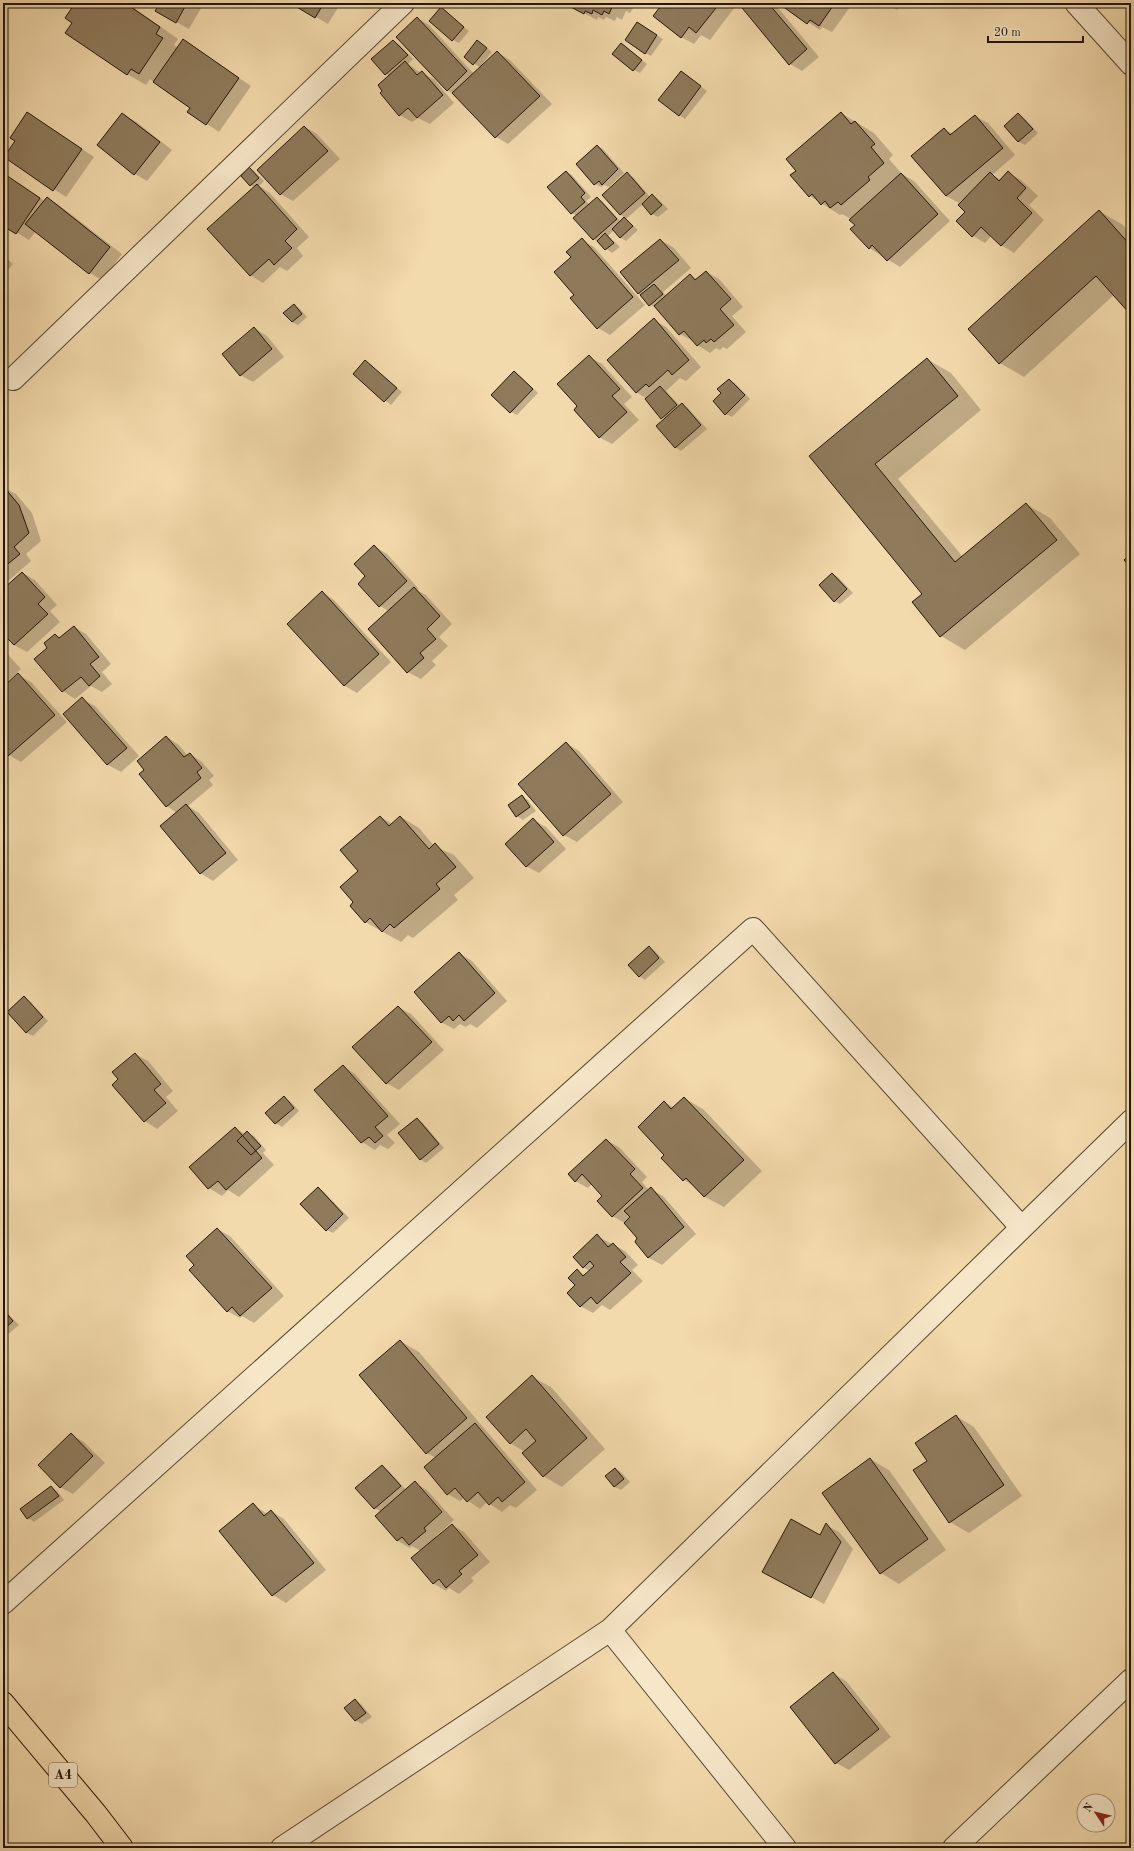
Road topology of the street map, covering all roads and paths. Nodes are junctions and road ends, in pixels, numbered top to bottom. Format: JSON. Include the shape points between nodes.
{"nodes":[{"id":1,"x":403,"y":3,"type":"edge"},
{"id":2,"x":1076,"y":3,"type":"edge"},
{"id":3,"x":1131,"y":64,"type":"edge"},
{"id":4,"x":13,"y":379,"type":"dead end"},
{"id":5,"x":1131,"y":1121,"type":"edge"},
{"id":6,"x":1021,"y":1227,"type":"junction"},
{"id":7,"x":3,"y":1603,"type":"edge"},
{"id":8,"x":610,"y":1630,"type":"junction"},
{"id":9,"x":1131,"y":1680,"type":"edge"},
{"id":10,"x":3,"y":1703,"type":"edge"},
{"id":11,"x":122,"y":1848,"type":"edge"},
{"id":12,"x":282,"y":1848,"type":"edge"},
{"id":13,"x":784,"y":1848,"type":"edge"},
{"id":14,"x":954,"y":1848,"type":"edge"}],
"edges":[{"from":1,"to":4,"type":"street"},
{"from":2,"to":3,"type":"street"},
{"from":5,"to":6,"type":"street"},
{"from":6,"to":7,"type":"street","via":[[753,929]]},
{"from":6,"to":8,"type":"street"},
{"from":8,"to":12,"type":"street"},
{"from":8,"to":13,"type":"street"},
{"from":9,"to":14,"type":"street"},
{"from":10,"to":11,"type":"highway","number":"A4"}]}
